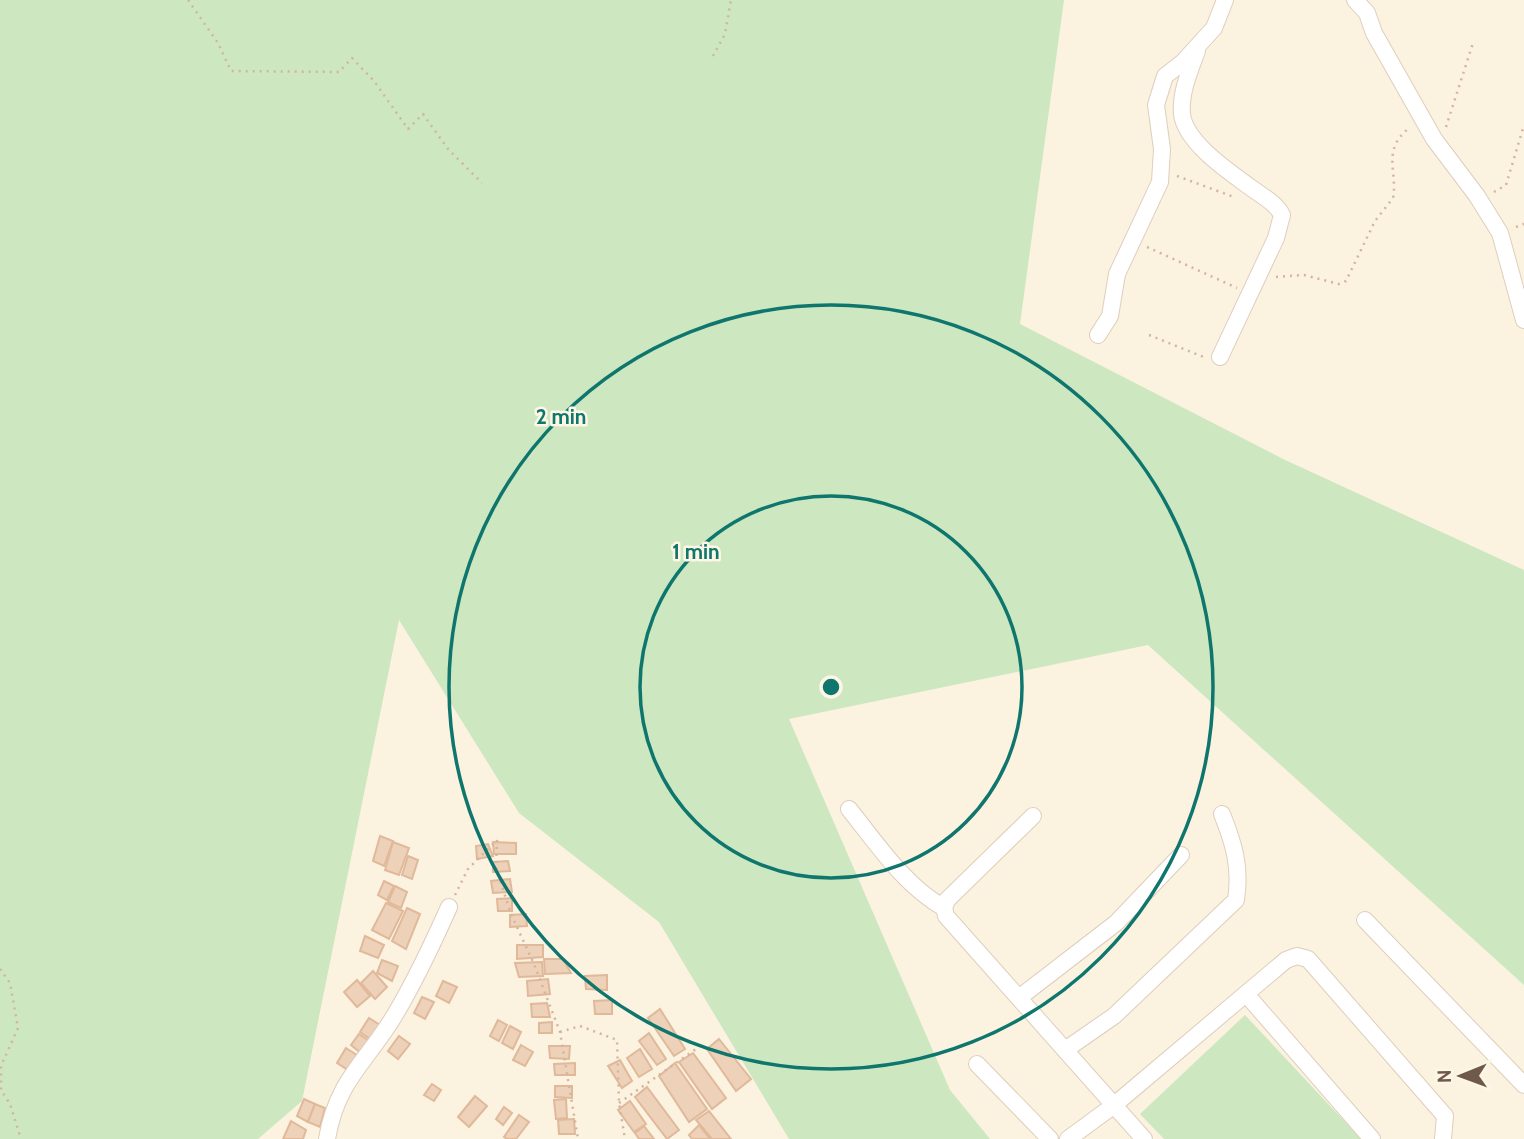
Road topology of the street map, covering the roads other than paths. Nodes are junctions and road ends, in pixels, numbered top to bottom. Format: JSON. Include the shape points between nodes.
{"nodes":[{"id":1,"x":1225,"y":0,"type":"edge"},
{"id":2,"x":1355,"y":0,"type":"edge"},
{"id":3,"x":1199,"y":45,"type":"junction"},
{"id":4,"x":1524,"y":320,"type":"edge"},
{"id":5,"x":1098,"y":335,"type":"dead end"},
{"id":6,"x":1220,"y":357,"type":"road end"},
{"id":7,"x":849,"y":809,"type":"dead end"},
{"id":8,"x":1222,"y":814,"type":"dead end"},
{"id":9,"x":1033,"y":816,"type":"dead end"},
{"id":10,"x":1181,"y":855,"type":"dead end"},
{"id":11,"x":449,"y":907,"type":"road end"},
{"id":12,"x":944,"y":908,"type":"junction"},
{"id":13,"x":1365,"y":920,"type":"dead end"},
{"id":14,"x":1246,"y":995,"type":"junction"},
{"id":15,"x":1020,"y":997,"type":"junction"},
{"id":16,"x":1065,"y":1050,"type":"junction"},
{"id":17,"x":977,"y":1064,"type":"dead end"},
{"id":18,"x":1524,"y":1085,"type":"edge"},
{"id":19,"x":1113,"y":1106,"type":"junction"},
{"id":20,"x":327,"y":1139,"type":"edge"},
{"id":21,"x":1050,"y":1139,"type":"edge"},
{"id":22,"x":1068,"y":1139,"type":"edge"},
{"id":23,"x":1143,"y":1139,"type":"edge"},
{"id":24,"x":1372,"y":1139,"type":"edge"},
{"id":25,"x":1443,"y":1139,"type":"edge"}],
"edges":[{"from":1,"to":3,"type":"street","via":[[1214,28]]},
{"from":2,"to":4,"type":"street","via":[[1367,13],[1439,147],[1500,233]]},
{"from":3,"to":5,"type":"street","via":[[1165,76],[1156,105],[1162,149],[1160,182],[1116,274],[1110,316]]},
{"from":3,"to":6,"type":"street","via":[[1181,111],[1185,128],[1282,215],[1276,238]]},
{"from":7,"to":12,"type":"street","via":[[905,878]]},
{"from":8,"to":16,"type":"street","via":[[1240,874],[1236,900],[1114,1016]]},
{"from":9,"to":12,"type":"street"},
{"from":10,"to":15,"type":"street","via":[[1116,923]]},
{"from":11,"to":20,"type":"street","via":[[395,1016],[340,1091]]},
{"from":12,"to":15,"type":"street","via":[[946,916]]},
{"from":13,"to":18,"type":"street"},
{"from":14,"to":19,"type":"street"},
{"from":14,"to":24,"type":"street"},
{"from":14,"to":25,"type":"street","via":[[1286,960],[1308,959],[1445,1116]]},
{"from":15,"to":16,"type":"street"},
{"from":16,"to":19,"type":"street"},
{"from":17,"to":21,"type":"street"},
{"from":19,"to":22,"type":"street"},
{"from":19,"to":23,"type":"street"}]}
